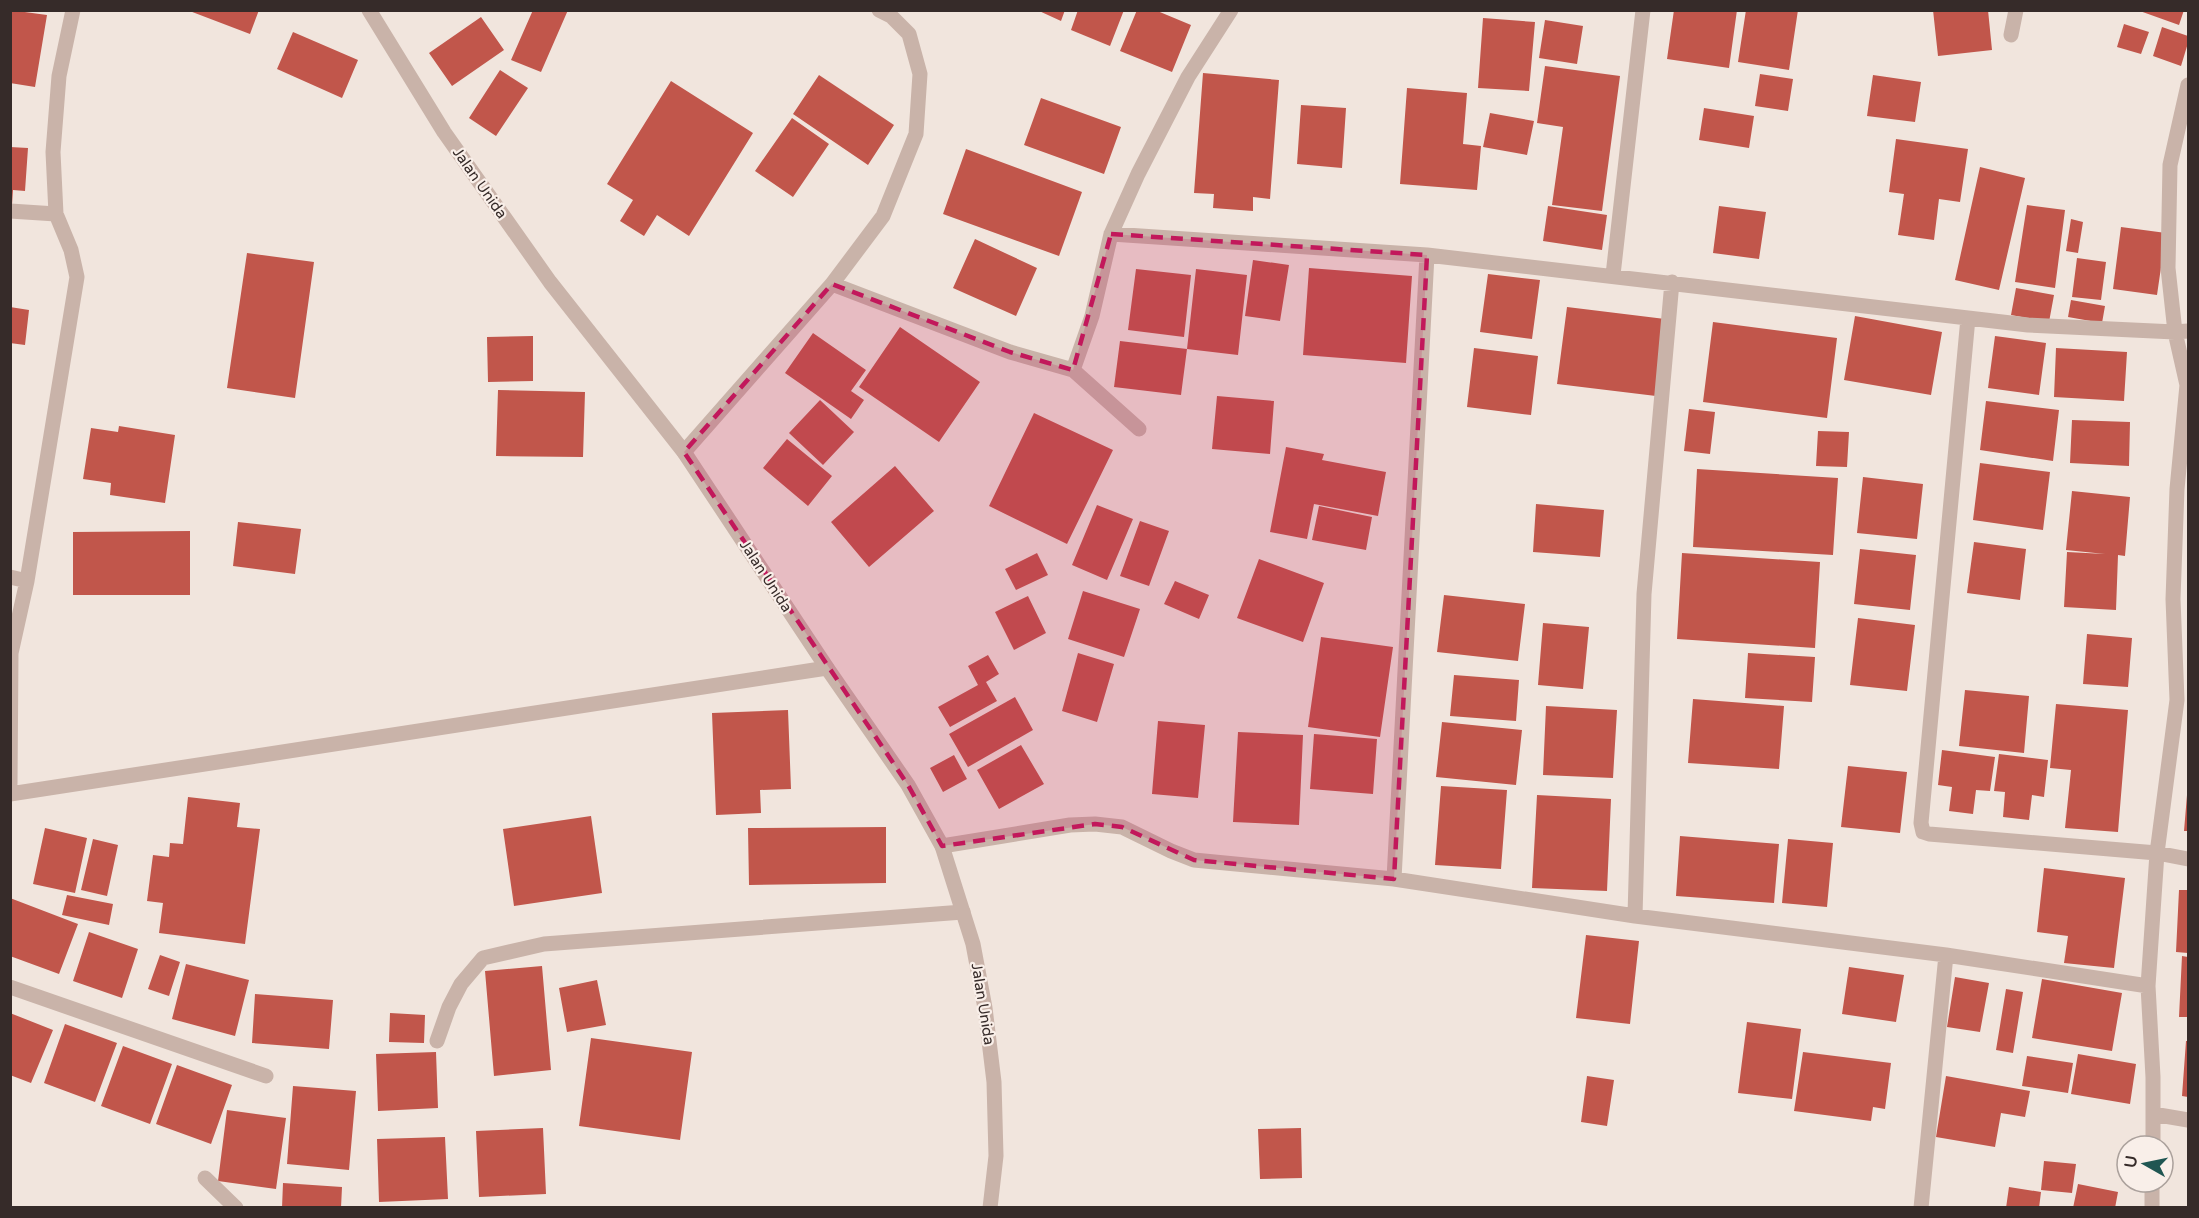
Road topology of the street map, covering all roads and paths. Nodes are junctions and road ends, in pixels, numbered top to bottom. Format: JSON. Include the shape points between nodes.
{"nodes":[{"id":1,"x":73,"y":10,"type":"edge"},
{"id":2,"x":369,"y":10,"type":"edge"},
{"id":3,"x":879,"y":10,"type":"edge"},
{"id":4,"x":1231,"y":10,"type":"edge"},
{"id":5,"x":1643,"y":10,"type":"edge"},
{"id":6,"x":2016,"y":10,"type":"edge"},
{"id":7,"x":2011,"y":35,"type":"dead end"},
{"id":8,"x":2188,"y":85,"type":"edge"},
{"id":9,"x":10,"y":211,"type":"edge"},
{"id":10,"x":56,"y":214,"type":"junction"},
{"id":11,"x":1111,"y":234,"type":"junction"},
{"id":12,"x":1427,"y":255,"type":"junction"},
{"id":13,"x":1613,"y":275,"type":"junction"},
{"id":14,"x":1672,"y":282,"type":"junction"},
{"id":15,"x":832,"y":284,"type":"junction"},
{"id":16,"x":1968,"y":318,"type":"junction"},
{"id":17,"x":2182,"y":332,"type":"edge"},
{"id":18,"x":1073,"y":370,"type":"junction"},
{"id":19,"x":1139,"y":429,"type":"dead end"},
{"id":20,"x":684,"y":452,"type":"junction"},
{"id":21,"x":10,"y":577,"type":"edge"},
{"id":22,"x":27,"y":581,"type":"junction"},
{"id":23,"x":827,"y":669,"type":"junction"},
{"id":24,"x":2183,"y":701,"type":"edge"},
{"id":25,"x":10,"y":784,"type":"edge"},
{"id":26,"x":10,"y":794,"type":"edge"},
{"id":27,"x":942,"y":846,"type":"junction"},
{"id":28,"x":2157,"y":853,"type":"junction"},
{"id":29,"x":2188,"y":859,"type":"edge"},
{"id":30,"x":1394,"y":879,"type":"junction"},
{"id":31,"x":963,"y":912,"type":"junction"},
{"id":32,"x":1635,"y":916,"type":"junction"},
{"id":33,"x":1946,"y":955,"type":"junction"},
{"id":34,"x":2148,"y":986,"type":"junction"},
{"id":35,"x":10,"y":987,"type":"edge"},
{"id":36,"x":437,"y":1041,"type":"dead end"},
{"id":37,"x":266,"y":1076,"type":"dead end"},
{"id":38,"x":2153,"y":1114,"type":"junction"},
{"id":39,"x":2188,"y":1120,"type":"edge"},
{"id":40,"x":2153,"y":1134,"type":"edge"},
{"id":41,"x":205,"y":1178,"type":"dead end"},
{"id":42,"x":236,"y":1208,"type":"edge"},
{"id":43,"x":990,"y":1208,"type":"edge"},
{"id":44,"x":1922,"y":1208,"type":"edge"}],
"edges":[{"from":1,"to":10,"type":"street","via":[[59,76],[53,152]]},
{"from":2,"to":20,"type":"street","name":"Jalan Unida","via":[[444,132],[544,273]]},
{"from":3,"to":15,"type":"street","via":[[909,34],[920,74],[916,134],[884,216]]},
{"from":4,"to":11,"type":"street","via":[[1188,77]]},
{"from":5,"to":13,"type":"street"},
{"from":6,"to":7,"type":"street"},
{"from":8,"to":17,"type":"street","via":[[2170,165],[2168,268]]},
{"from":9,"to":10,"type":"street"},
{"from":10,"to":22,"type":"street","via":[[77,277]]},
{"from":11,"to":12,"type":"street"},
{"from":11,"to":18,"type":"street","via":[[1092,315]]},
{"from":12,"to":13,"type":"street"},
{"from":12,"to":30,"type":"street"},
{"from":13,"to":14,"type":"street"},
{"from":14,"to":16,"type":"street"},
{"from":14,"to":32,"type":"street","via":[[1644,594]]},
{"from":15,"to":18,"type":"street","via":[[1010,352]]},
{"from":15,"to":20,"type":"street"},
{"from":16,"to":17,"type":"street","via":[[2028,325]]},
{"from":16,"to":28,"type":"street","via":[[1923,832]]},
{"from":17,"to":24,"type":"street","via":[[2187,385],[2177,489],[2173,599]]},
{"from":18,"to":19,"type":"street"},
{"from":20,"to":23,"type":"street","name":"Jalan Unida"},
{"from":21,"to":22,"type":"street"},
{"from":22,"to":25,"type":"street","via":[[11,653]]},
{"from":23,"to":26,"type":"street"},
{"from":23,"to":27,"type":"street","name":"Jalan Unida","via":[[908,785]]},
{"from":24,"to":28,"type":"street"},
{"from":27,"to":30,"type":"street","via":[[1059,826],[1095,824],[1122,827],[1194,860]]},
{"from":27,"to":31,"type":"street","name":"Jalan Unida"},
{"from":28,"to":29,"type":"street"},
{"from":28,"to":34,"type":"street"},
{"from":30,"to":32,"type":"street"},
{"from":31,"to":36,"type":"street","via":[[544,944],[483,958],[461,984]]},
{"from":31,"to":43,"type":"street","name":"Jalan Unida","via":[[983,998],[994,1082],[996,1156]]},
{"from":32,"to":33,"type":"street"},
{"from":33,"to":34,"type":"street"},
{"from":33,"to":44,"type":"street"},
{"from":34,"to":38,"type":"street"},
{"from":35,"to":37,"type":"street"},
{"from":38,"to":39,"type":"street"},
{"from":38,"to":40,"type":"street"},
{"from":41,"to":42,"type":"street"}]}
